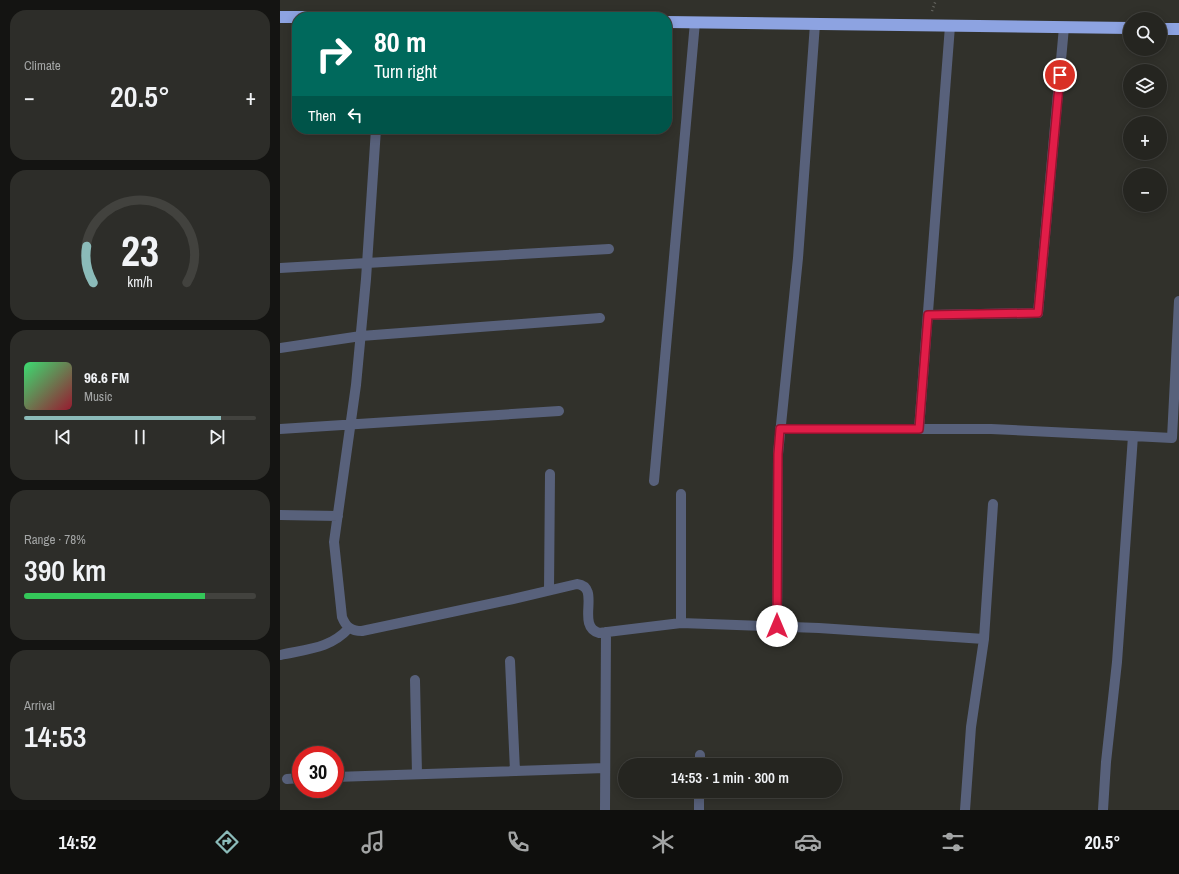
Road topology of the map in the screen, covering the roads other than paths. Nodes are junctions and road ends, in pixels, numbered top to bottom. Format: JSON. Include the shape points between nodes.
{"nodes":[{"id":1,"x":280,"y":17,"type":"edge"},
{"id":2,"x":292,"y":17,"type":"edge"},
{"id":3,"x":672,"y":22,"type":"edge"},
{"id":4,"x":695,"y":22,"type":"junction"},
{"id":5,"x":815,"y":24,"type":"junction"},
{"id":6,"x":950,"y":26,"type":"junction"},
{"id":7,"x":1064,"y":27,"type":"junction"},
{"id":8,"x":1123,"y":28,"type":"edge"},
{"id":9,"x":1167,"y":29,"type":"edge"},
{"id":10,"x":1179,"y":29,"type":"edge"},
{"id":11,"x":376,"y":134,"type":"edge"},
{"id":12,"x":609,"y":248,"type":"dead end"},
{"id":13,"x":367,"y":263,"type":"junction"},
{"id":14,"x":280,"y":268,"type":"edge"},
{"id":15,"x":1179,"y":301,"type":"edge"},
{"id":16,"x":928,"y":315,"type":"junction"},
{"id":17,"x":600,"y":318,"type":"dead end"},
{"id":18,"x":361,"y":336,"type":"junction"},
{"id":19,"x":280,"y":348,"type":"edge"},
{"id":20,"x":559,"y":411,"type":"dead end"},
{"id":21,"x":350,"y":425,"type":"junction"},
{"id":22,"x":280,"y":429,"type":"edge"},
{"id":23,"x":780,"y":429,"type":"junction"},
{"id":24,"x":919,"y":429,"type":"junction"},
{"id":25,"x":1133,"y":436,"type":"junction"},
{"id":26,"x":1175,"y":438,"type":"edge"},
{"id":27,"x":550,"y":474,"type":"dead end"},
{"id":28,"x":654,"y":481,"type":"dead end"},
{"id":29,"x":681,"y":494,"type":"dead end"},
{"id":30,"x":993,"y":504,"type":"dead end"},
{"id":31,"x":280,"y":516,"type":"edge"},
{"id":32,"x":338,"y":516,"type":"junction"},
{"id":33,"x":549,"y":590,"type":"junction"},
{"id":34,"x":681,"y":622,"type":"junction"},
{"id":35,"x":777,"y":626,"type":"junction"},
{"id":36,"x":349,"y":628,"type":"junction"},
{"id":37,"x":606,"y":632,"type":"junction"},
{"id":38,"x":984,"y":639,"type":"junction"},
{"id":39,"x":280,"y":655,"type":"edge"},
{"id":40,"x":510,"y":661,"type":"dead end"},
{"id":41,"x":415,"y":680,"type":"dead end"},
{"id":42,"x":605,"y":768,"type":"junction"},
{"id":43,"x":515,"y":771,"type":"junction"},
{"id":44,"x":417,"y":774,"type":"junction"},
{"id":45,"x":344,"y":777,"type":"edge"},
{"id":46,"x":287,"y":779,"type":"dead end"},
{"id":47,"x":292,"y":779,"type":"edge"},
{"id":48,"x":699,"y":798,"type":"edge"},
{"id":49,"x":605,"y":810,"type":"edge"},
{"id":50,"x":699,"y":810,"type":"edge"},
{"id":51,"x":965,"y":810,"type":"edge"},
{"id":52,"x":1103,"y":810,"type":"edge"}],
"edges":[{"from":1,"to":2,"type":"highway"},
{"from":3,"to":4,"type":"highway"},
{"from":4,"to":5,"type":"highway"},
{"from":4,"to":28,"type":"street"},
{"from":5,"to":6,"type":"highway"},
{"from":5,"to":23,"type":"street","via":[[798,258]]},
{"from":6,"to":7,"type":"highway"},
{"from":6,"to":16,"type":"street"},
{"from":7,"to":8,"type":"highway"},
{"from":7,"to":16,"type":"street","via":[[1038,313]]},
{"from":9,"to":10,"type":"highway"},
{"from":11,"to":13,"type":"street"},
{"from":12,"to":13,"type":"street"},
{"from":13,"to":14,"type":"street"},
{"from":13,"to":18,"type":"street"},
{"from":15,"to":26,"type":"street"},
{"from":16,"to":24,"type":"street"},
{"from":17,"to":18,"type":"street"},
{"from":18,"to":19,"type":"street"},
{"from":18,"to":21,"type":"street"},
{"from":20,"to":21,"type":"street"},
{"from":21,"to":22,"type":"street"},
{"from":21,"to":32,"type":"street"},
{"from":23,"to":24,"type":"street"},
{"from":23,"to":35,"type":"street"},
{"from":24,"to":25,"type":"street","via":[[991,429]]},
{"from":25,"to":26,"type":"street"},
{"from":25,"to":52,"type":"street","via":[[1117,662]]},
{"from":27,"to":33,"type":"street"},
{"from":29,"to":34,"type":"street"},
{"from":30,"to":38,"type":"street"},
{"from":31,"to":32,"type":"street"},
{"from":32,"to":36,"type":"street","via":[[334,542],[342,617]]},
{"from":33,"to":36,"type":"street","via":[[362,631]]},
{"from":33,"to":37,"type":"street","via":[[582,584],[588,593],[590,627],[599,633]]},
{"from":34,"to":35,"type":"street"},
{"from":34,"to":37,"type":"street"},
{"from":35,"to":38,"type":"street"},
{"from":36,"to":39,"type":"street","via":[[328,645]]},
{"from":37,"to":42,"type":"street"},
{"from":38,"to":51,"type":"street","via":[[971,728]]},
{"from":40,"to":43,"type":"street"},
{"from":41,"to":44,"type":"street"},
{"from":42,"to":43,"type":"street"},
{"from":42,"to":49,"type":"street"},
{"from":43,"to":44,"type":"street"},
{"from":44,"to":45,"type":"street"},
{"from":46,"to":47,"type":"street"},
{"from":48,"to":50,"type":"street"}]}
